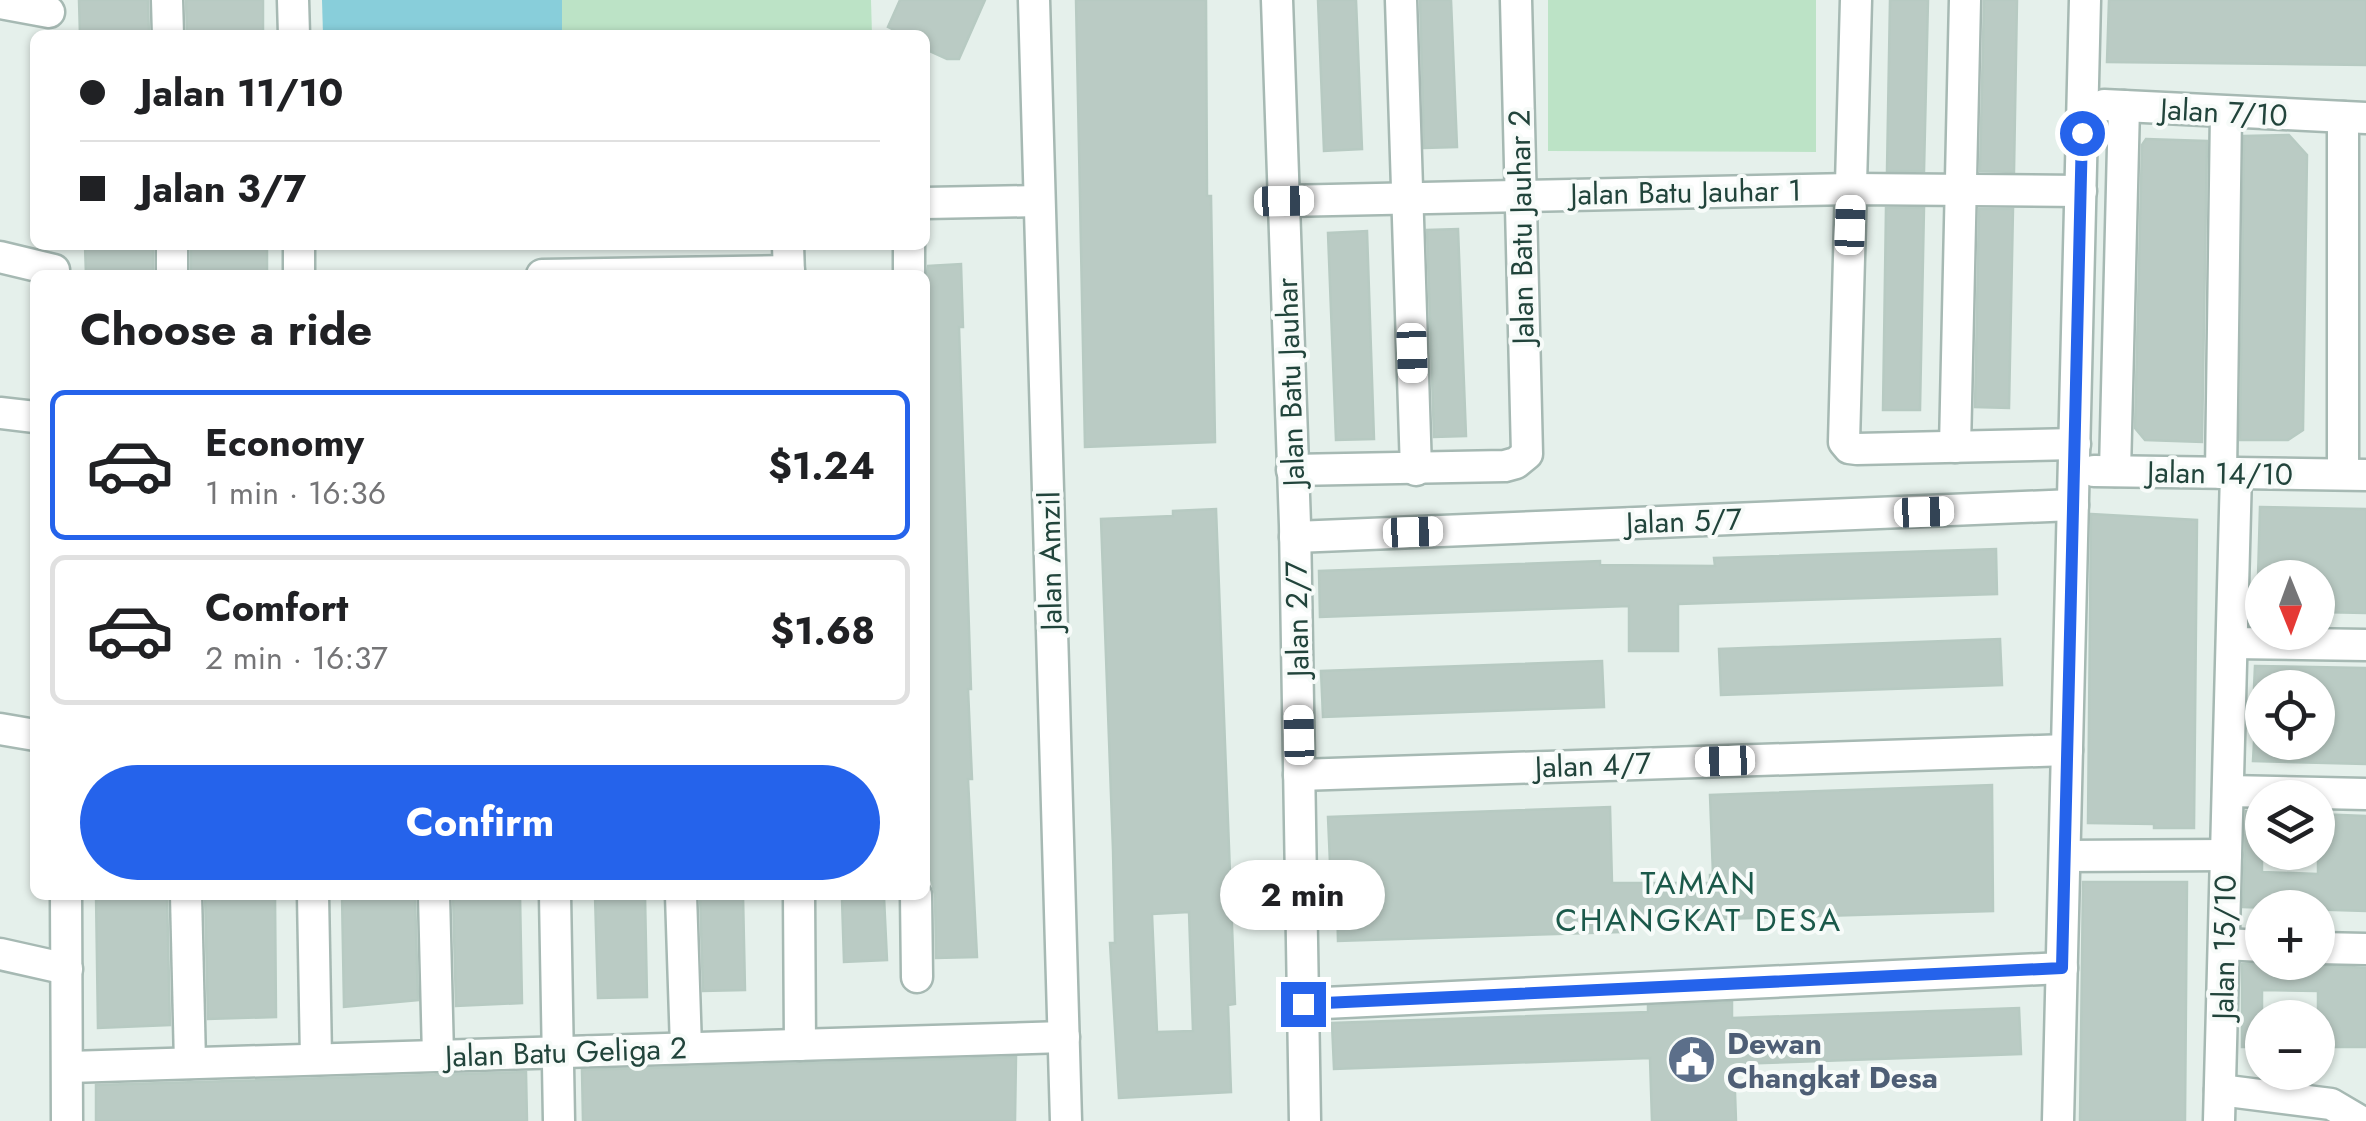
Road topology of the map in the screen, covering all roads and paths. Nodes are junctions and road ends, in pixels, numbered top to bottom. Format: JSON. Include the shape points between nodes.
{"nodes":[{"id":1,"x":167,"y":0,"type":"edge"},
{"id":2,"x":293,"y":0,"type":"edge"},
{"id":3,"x":1034,"y":0,"type":"edge"},
{"id":4,"x":1277,"y":0,"type":"edge"},
{"id":5,"x":1401,"y":0,"type":"edge"},
{"id":6,"x":1516,"y":0,"type":"edge"},
{"id":7,"x":1856,"y":0,"type":"edge"},
{"id":8,"x":1966,"y":0,"type":"edge"},
{"id":9,"x":2085,"y":0,"type":"edge"},
{"id":10,"x":0,"y":3,"type":"edge"},
{"id":11,"x":49,"y":16,"type":"edge"},
{"id":12,"x":168,"y":30,"type":"edge"},
{"id":13,"x":294,"y":30,"type":"edge"},
{"id":14,"x":2082,"y":104,"type":"junction"},
{"id":15,"x":2124,"y":106,"type":"junction"},
{"id":16,"x":2226,"y":112,"type":"junction"},
{"id":17,"x":2354,"y":118,"type":"edge"},
{"id":18,"x":1851,"y":189,"type":"junction"},
{"id":19,"x":1961,"y":190,"type":"junction"},
{"id":20,"x":2081,"y":191,"type":"junction"},
{"id":21,"x":1520,"y":196,"type":"junction"},
{"id":22,"x":1407,"y":198,"type":"junction"},
{"id":23,"x":1039,"y":201,"type":"junction"},
{"id":24,"x":1284,"y":201,"type":"junction"},
{"id":25,"x":930,"y":203,"type":"edge"},
{"id":26,"x":0,"y":257,"type":"edge"},
{"id":27,"x":54,"y":263,"type":"edge"},
{"id":28,"x":789,"y":264,"type":"edge"},
{"id":29,"x":660,"y":270,"type":"edge"},
{"id":30,"x":0,"y":412,"type":"edge"},
{"id":31,"x":30,"y":416,"type":"edge"},
{"id":32,"x":1954,"y":447,"type":"junction"},
{"id":33,"x":2074,"y":457,"type":"junction"},
{"id":34,"x":1292,"y":470,"type":"junction"},
{"id":35,"x":1416,"y":470,"type":"junction"},
{"id":36,"x":2115,"y":471,"type":"junction"},
{"id":37,"x":2228,"y":473,"type":"junction"},
{"id":38,"x":2354,"y":475,"type":"edge"},
{"id":39,"x":2073,"y":505,"type":"junction"},
{"id":40,"x":1295,"y":531,"type":"junction"},
{"id":41,"x":2232,"y":643,"type":"junction"},
{"id":42,"x":2366,"y":645,"type":"edge"},
{"id":43,"x":0,"y":728,"type":"edge"},
{"id":44,"x":30,"y":734,"type":"edge"},
{"id":45,"x":2067,"y":750,"type":"junction"},
{"id":46,"x":1299,"y":775,"type":"junction"},
{"id":47,"x":2228,"y":791,"type":"junction"},
{"id":48,"x":2366,"y":794,"type":"edge"},
{"id":49,"x":2226,"y":855,"type":"junction"},
{"id":50,"x":2066,"y":856,"type":"junction"},
{"id":51,"x":66,"y":900,"type":"edge"},
{"id":52,"x":186,"y":900,"type":"edge"},
{"id":53,"x":312,"y":900,"type":"edge"},
{"id":54,"x":434,"y":900,"type":"edge"},
{"id":55,"x":555,"y":900,"type":"edge"},
{"id":56,"x":682,"y":900,"type":"edge"},
{"id":57,"x":799,"y":900,"type":"edge"},
{"id":58,"x":916,"y":900,"type":"edge"},
{"id":59,"x":2224,"y":944,"type":"junction"},
{"id":60,"x":2245,"y":945,"type":"edge"},
{"id":61,"x":2335,"y":948,"type":"edge"},
{"id":62,"x":2366,"y":949,"type":"edge"},
{"id":63,"x":0,"y":954,"type":"edge"},
{"id":64,"x":2062,"y":968,"type":"junction"},
{"id":65,"x":67,"y":969,"type":"junction"},
{"id":66,"x":917,"y":977,"type":"dead end"},
{"id":67,"x":1303,"y":1004,"type":"junction"},
{"id":68,"x":1064,"y":1037,"type":"junction"},
{"id":69,"x":800,"y":1045,"type":"junction"},
{"id":70,"x":686,"y":1048,"type":"junction"},
{"id":71,"x":558,"y":1052,"type":"junction"},
{"id":72,"x":438,"y":1056,"type":"junction"},
{"id":73,"x":316,"y":1059,"type":"junction"},
{"id":74,"x":190,"y":1063,"type":"junction"},
{"id":75,"x":69,"y":1066,"type":"junction"},
{"id":76,"x":2220,"y":1090,"type":"junction"},
{"id":77,"x":67,"y":1121,"type":"edge"},
{"id":78,"x":560,"y":1121,"type":"edge"},
{"id":79,"x":1066,"y":1121,"type":"edge"},
{"id":80,"x":1305,"y":1121,"type":"edge"},
{"id":81,"x":2058,"y":1121,"type":"edge"},
{"id":82,"x":2219,"y":1121,"type":"edge"},
{"id":83,"x":2360,"y":1121,"type":"edge"}],
"edges":[{"from":1,"to":12,"type":"street"},
{"from":2,"to":13,"type":"street"},
{"from":3,"to":23,"type":"street","name":"Jalan Amzil"},
{"from":4,"to":24,"type":"street","name":"Jalan Batu Jauhar"},
{"from":5,"to":22,"type":"street"},
{"from":6,"to":21,"type":"street","name":"Jalan Batu Jauhar 2"},
{"from":7,"to":18,"type":"street"},
{"from":8,"to":19,"type":"street"},
{"from":9,"to":14,"type":"street"},
{"from":10,"to":11,"type":"street"},
{"from":14,"to":15,"type":"street","name":"Jalan 7/10"},
{"from":14,"to":20,"type":"street"},
{"from":15,"to":16,"type":"street","name":"Jalan 7/10"},
{"from":15,"to":36,"type":"street"},
{"from":16,"to":17,"type":"street","name":"Jalan 7/10"},
{"from":16,"to":37,"type":"street","name":"Jalan 15/10"},
{"from":17,"to":38,"type":"street"},
{"from":18,"to":19,"type":"street","name":"Jalan Batu Jauhar 1"},
{"from":18,"to":21,"type":"street","name":"Jalan Batu Jauhar 1"},
{"from":18,"to":32,"type":"street","name":"Jalan 14/10","via":[[1844,442],[1857,449]]},
{"from":19,"to":20,"type":"street","name":"Jalan Batu Jauhar 1"},
{"from":19,"to":32,"type":"street"},
{"from":20,"to":33,"type":"street"},
{"from":21,"to":22,"type":"street","name":"Jalan Batu Jauhar 1"},
{"from":21,"to":35,"type":"street","name":"Jalan Batu Jauhar 2","via":[[1528,454],[1506,466]]},
{"from":22,"to":24,"type":"street","name":"Jalan Batu Jauhar 1"},
{"from":22,"to":35,"type":"street"},
{"from":23,"to":25,"type":"street"},
{"from":23,"to":68,"type":"street","name":"Jalan Amzil"},
{"from":24,"to":34,"type":"street","name":"Jalan Batu Jauhar"},
{"from":26,"to":27,"type":"street"},
{"from":28,"to":29,"type":"street"},
{"from":30,"to":31,"type":"street"},
{"from":32,"to":33,"type":"street","name":"Jalan 14/10"},
{"from":33,"to":36,"type":"street","name":"Jalan 14/10"},
{"from":33,"to":39,"type":"street"},
{"from":34,"to":35,"type":"street"},
{"from":34,"to":40,"type":"street","name":"Jalan Batu Jauhar"},
{"from":36,"to":37,"type":"street","name":"Jalan 14/10"},
{"from":37,"to":38,"type":"street","name":"Jalan 14/10"},
{"from":37,"to":41,"type":"street","name":"Jalan 15/10"},
{"from":39,"to":40,"type":"street","name":"Jalan 5/7"},
{"from":39,"to":45,"type":"street"},
{"from":40,"to":46,"type":"street","name":"Jalan 2/7"},
{"from":41,"to":42,"type":"street"},
{"from":41,"to":47,"type":"street","name":"Jalan 15/10"},
{"from":43,"to":44,"type":"street"},
{"from":45,"to":46,"type":"street","name":"Jalan 4/7"},
{"from":45,"to":50,"type":"street"},
{"from":46,"to":67,"type":"street","name":"Jalan 2/7"},
{"from":47,"to":48,"type":"street"},
{"from":47,"to":49,"type":"street","name":"Jalan 15/10"},
{"from":49,"to":50,"type":"street"},
{"from":49,"to":59,"type":"street","name":"Jalan 15/10"},
{"from":50,"to":64,"type":"street"},
{"from":51,"to":65,"type":"street"},
{"from":52,"to":74,"type":"street"},
{"from":53,"to":73,"type":"street"},
{"from":54,"to":72,"type":"street"},
{"from":55,"to":71,"type":"street"},
{"from":56,"to":70,"type":"street"},
{"from":57,"to":69,"type":"street"},
{"from":58,"to":66,"type":"street"},
{"from":59,"to":60,"type":"street"},
{"from":59,"to":76,"type":"street","name":"Jalan 15/10"},
{"from":61,"to":62,"type":"street"},
{"from":63,"to":65,"type":"street"},
{"from":64,"to":67,"type":"street"},
{"from":64,"to":81,"type":"street"},
{"from":65,"to":75,"type":"street"},
{"from":67,"to":80,"type":"street","name":"Jalan 2/7"},
{"from":68,"to":69,"type":"street","name":"Jalan Batu Geliga 2"},
{"from":68,"to":79,"type":"street","name":"Jalan Amzil"},
{"from":69,"to":70,"type":"street","name":"Jalan Batu Geliga 2"},
{"from":70,"to":71,"type":"street","name":"Jalan Batu Geliga 2"},
{"from":71,"to":72,"type":"street","name":"Jalan Batu Geliga 2"},
{"from":71,"to":78,"type":"street"},
{"from":72,"to":73,"type":"street","name":"Jalan Batu Geliga 2"},
{"from":73,"to":74,"type":"street","name":"Jalan Batu Geliga 2"},
{"from":74,"to":75,"type":"street","name":"Jalan Batu Geliga 2"},
{"from":75,"to":77,"type":"street"},
{"from":76,"to":82,"type":"street","name":"Jalan 15/10"},
{"from":76,"to":83,"type":"street","via":[[2332,1104]]}]}
